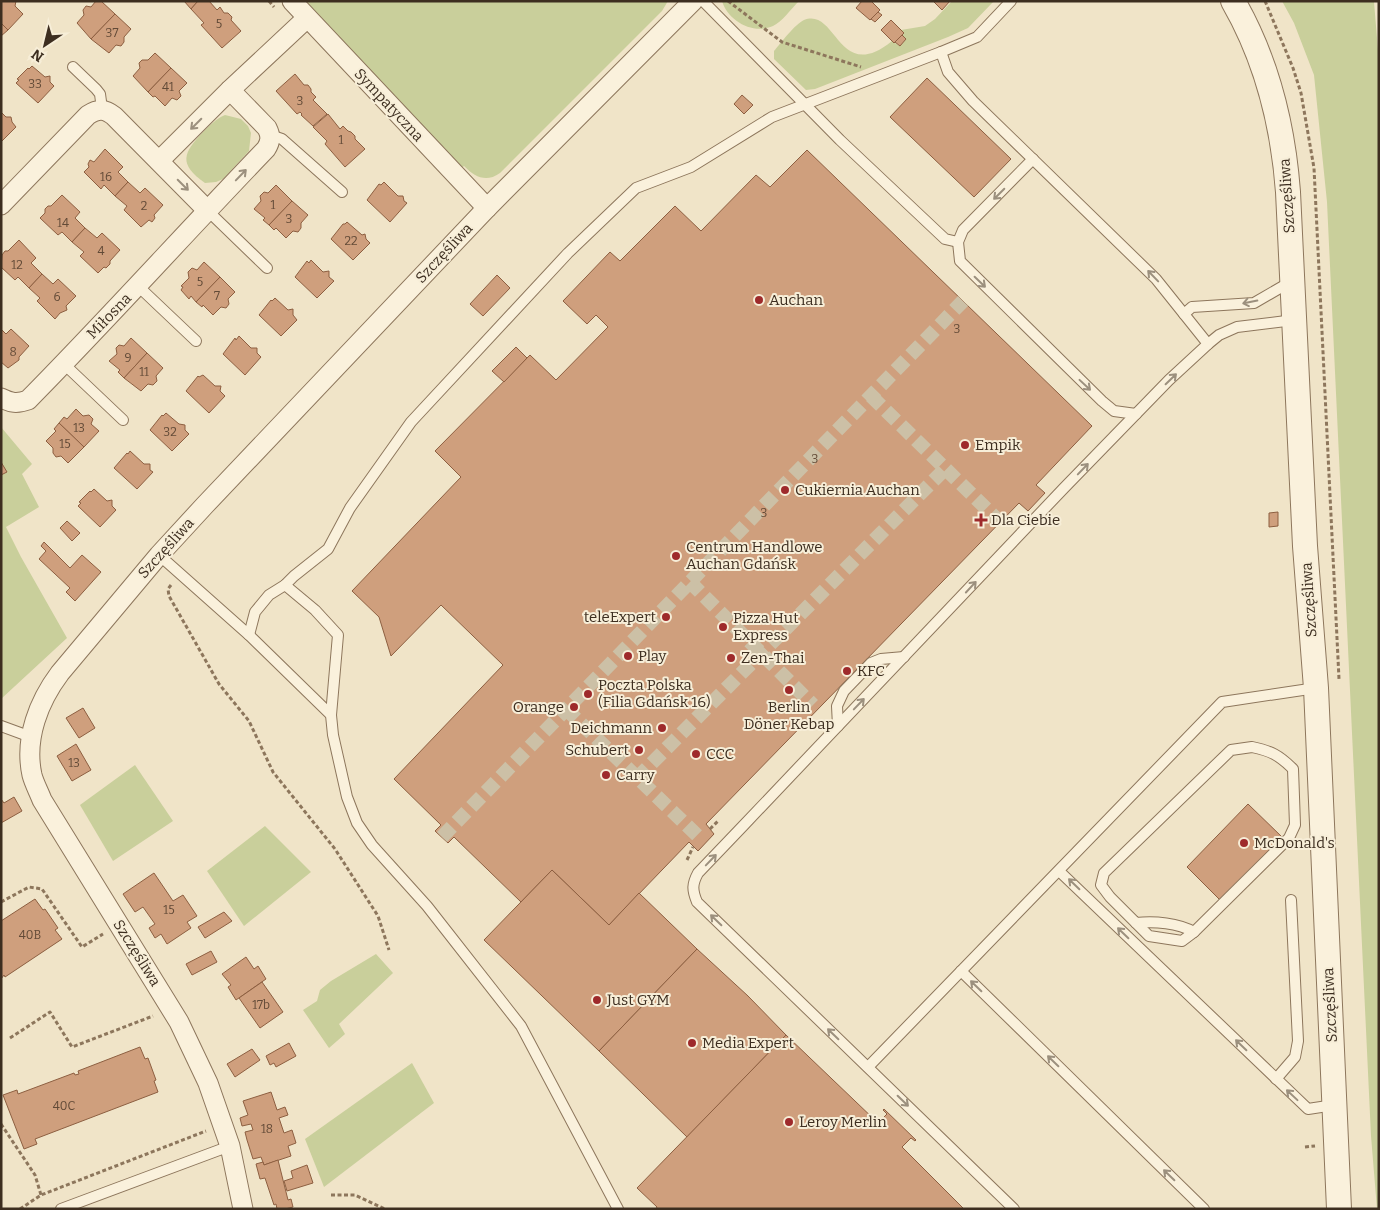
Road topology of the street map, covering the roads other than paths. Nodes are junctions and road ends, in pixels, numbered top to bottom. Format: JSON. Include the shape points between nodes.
{"nodes":[{"id":1,"x":292,"y":1,"type":"edge"},
{"id":2,"x":693,"y":1,"type":"edge"},
{"id":3,"x":703,"y":1,"type":"edge"},
{"id":4,"x":1010,"y":1,"type":"edge"},
{"id":5,"x":1233,"y":1,"type":"edge"},
{"id":6,"x":307,"y":18,"type":"junction"},
{"id":7,"x":941,"y":52,"type":"junction"},
{"id":8,"x":73,"y":67,"type":"dead end"},
{"id":9,"x":230,"y":90,"type":"junction"},
{"id":10,"x":805,"y":105,"type":"junction"},
{"id":11,"x":102,"y":109,"type":"junction"},
{"id":12,"x":270,"y":134,"type":"junction"},
{"id":13,"x":1033,"y":159,"type":"junction"},
{"id":14,"x":159,"y":161,"type":"junction"},
{"id":15,"x":342,"y":192,"type":"dead end"},
{"id":16,"x":1,"y":205,"type":"edge"},
{"id":17,"x":487,"y":208,"type":"junction"},
{"id":18,"x":207,"y":210,"type":"junction"},
{"id":19,"x":958,"y":242,"type":"junction"},
{"id":20,"x":267,"y":268,"type":"dead end"},
{"id":21,"x":1292,"y":280,"type":"junction"},
{"id":22,"x":138,"y":286,"type":"junction"},
{"id":23,"x":1184,"y":314,"type":"junction"},
{"id":24,"x":1294,"y":320,"type":"junction"},
{"id":25,"x":196,"y":341,"type":"dead end"},
{"id":26,"x":1208,"y":344,"type":"junction"},
{"id":27,"x":64,"y":364,"type":"junction"},
{"id":28,"x":1,"y":398,"type":"edge"},
{"id":29,"x":1136,"y":414,"type":"junction"},
{"id":30,"x":123,"y":420,"type":"dead end"},
{"id":31,"x":160,"y":555,"type":"junction"},
{"id":32,"x":285,"y":585,"type":"junction"},
{"id":33,"x":249,"y":635,"type":"junction"},
{"id":34,"x":904,"y":657,"type":"junction"},
{"id":35,"x":1316,"y":688,"type":"junction"},
{"id":36,"x":331,"y":714,"type":"junction"},
{"id":37,"x":1,"y":726,"type":"edge"},
{"id":38,"x":838,"y":726,"type":"junction"},
{"id":39,"x":31,"y":737,"type":"junction"},
{"id":40,"x":1059,"y":871,"type":"junction"},
{"id":41,"x":1291,"y":900,"type":"dead end"},
{"id":42,"x":1136,"y":923,"type":"junction"},
{"id":43,"x":1194,"y":932,"type":"junction"},
{"id":44,"x":961,"y":971,"type":"junction"},
{"id":45,"x":868,"y":1067,"type":"junction"},
{"id":46,"x":1276,"y":1079,"type":"junction"},
{"id":47,"x":1334,"y":1106,"type":"junction"},
{"id":48,"x":230,"y":1146,"type":"junction"},
{"id":49,"x":61,"y":1209,"type":"edge"},
{"id":50,"x":243,"y":1209,"type":"edge"},
{"id":51,"x":618,"y":1209,"type":"edge"},
{"id":52,"x":1014,"y":1209,"type":"edge"},
{"id":53,"x":1204,"y":1209,"type":"edge"},
{"id":54,"x":1339,"y":1209,"type":"edge"}],
"edges":[{"from":1,"to":6,"type":"street","name":"Sympatyczna"},
{"from":2,"to":17,"type":"street","name":"Szczęśliwa"},
{"from":3,"to":10,"type":"lane"},
{"from":4,"to":7,"type":"lane","via":[[977,37]]},
{"from":5,"to":21,"type":"street","name":"Szczęśliwa","via":[[1259,52],[1282,140]]},
{"from":6,"to":9,"type":"street"},
{"from":6,"to":17,"type":"street","name":"Sympatyczna"},
{"from":7,"to":10,"type":"lane"},
{"from":7,"to":13,"type":"lane","via":[[954,79]]},
{"from":8,"to":11,"type":"lane","via":[[100,94]]},
{"from":9,"to":12,"type":"street"},
{"from":9,"to":14,"type":"street","one_way":true},
{"from":10,"to":19,"type":"lane","via":[[945,239]]},
{"from":10,"to":32,"type":"lane","via":[[770,118],[691,167],[636,188],[568,253],[411,422],[350,508],[328,549]]},
{"from":11,"to":14,"type":"street","via":[[114,116]]},
{"from":11,"to":16,"type":"street","via":[[88,115]]},
{"from":12,"to":15,"type":"lane","via":[[282,138]]},
{"from":18,"to":12,"type":"street","name":"Miłosna","one_way":true,"via":[[266,149]]},
{"from":13,"to":19,"type":"lane","one_way":true,"via":[[964,230]]},
{"from":23,"to":13,"type":"lane","one_way":true,"via":[[1156,279]]},
{"from":14,"to":18,"type":"street","one_way":true},
{"from":17,"to":31,"type":"street","name":"Szczęśliwa"},
{"from":18,"to":20,"type":"lane"},
{"from":18,"to":22,"type":"street","name":"Miłosna"},
{"from":19,"to":29,"type":"lane","one_way":true,"via":[[960,261],[1068,369],[1114,411]]},
{"from":21,"to":23,"type":"lane","one_way":true,"via":[[1254,303],[1192,307]]},
{"from":21,"to":24,"type":"street","name":"Szczęśliwa"},
{"from":22,"to":25,"type":"lane"},
{"from":22,"to":27,"type":"street","name":"Miłosna"},
{"from":23,"to":26,"type":"lane"},
{"from":24,"to":26,"type":"lane","via":[[1237,327]]},
{"from":24,"to":35,"type":"street","name":"Szczęśliwa","via":[[1305,546]]},
{"from":29,"to":26,"type":"lane","one_way":true},
{"from":27,"to":28,"type":"street","name":"Miłosna","via":[[28,400],[11,403]]},
{"from":27,"to":30,"type":"lane"},
{"from":34,"to":29,"type":"lane","one_way":true},
{"from":31,"to":33,"type":"lane"},
{"from":31,"to":39,"type":"street","name":"Szczęśliwa","via":[[48,689]]},
{"from":32,"to":33,"type":"lane","via":[[269,595],[256,612]]},
{"from":32,"to":36,"type":"lane","via":[[338,635]]},
{"from":33,"to":36,"type":"lane"},
{"from":38,"to":34,"type":"lane","one_way":true},
{"from":34,"to":38,"type":"lane","via":[[871,663],[844,691],[837,706]]},
{"from":35,"to":40,"type":"lane","via":[[1222,702]]},
{"from":35,"to":47,"type":"street","name":"Szczęśliwa"},
{"from":36,"to":51,"type":"lane","via":[[346,797],[357,823],[521,1026]]},
{"from":37,"to":39,"type":"lane"},
{"from":45,"to":38,"type":"lane","one_way":true,"via":[[697,902],[693,892],[693,882],[698,873]]},
{"from":39,"to":48,"type":"street","name":"Szczęśliwa","via":[[32,774],[42,800],[173,1011],[208,1083]]},
{"from":40,"to":44,"type":"lane"},
{"from":46,"to":40,"type":"lane","one_way":true},
{"from":41,"to":46,"type":"lane","via":[[1298,1041],[1294,1058]]},
{"from":42,"to":43,"type":"lane","via":[[1184,926]]},
{"from":42,"to":43,"type":"lane","via":[[1149,936],[1182,941]]},
{"from":42,"to":43,"type":"lane","via":[[1101,885],[1104,873],[1231,750],[1252,747],[1269,751],[1292,769],[1295,825],[1289,838]]},
{"from":44,"to":45,"type":"lane"},
{"from":53,"to":44,"type":"lane","one_way":true},
{"from":45,"to":52,"type":"lane","one_way":true},
{"from":47,"to":46,"type":"lane","one_way":true,"via":[[1308,1109]]},
{"from":47,"to":54,"type":"street","name":"Szczęśliwa"},
{"from":48,"to":49,"type":"lane"},
{"from":48,"to":50,"type":"street","name":"Szczęśliwa"}]}
